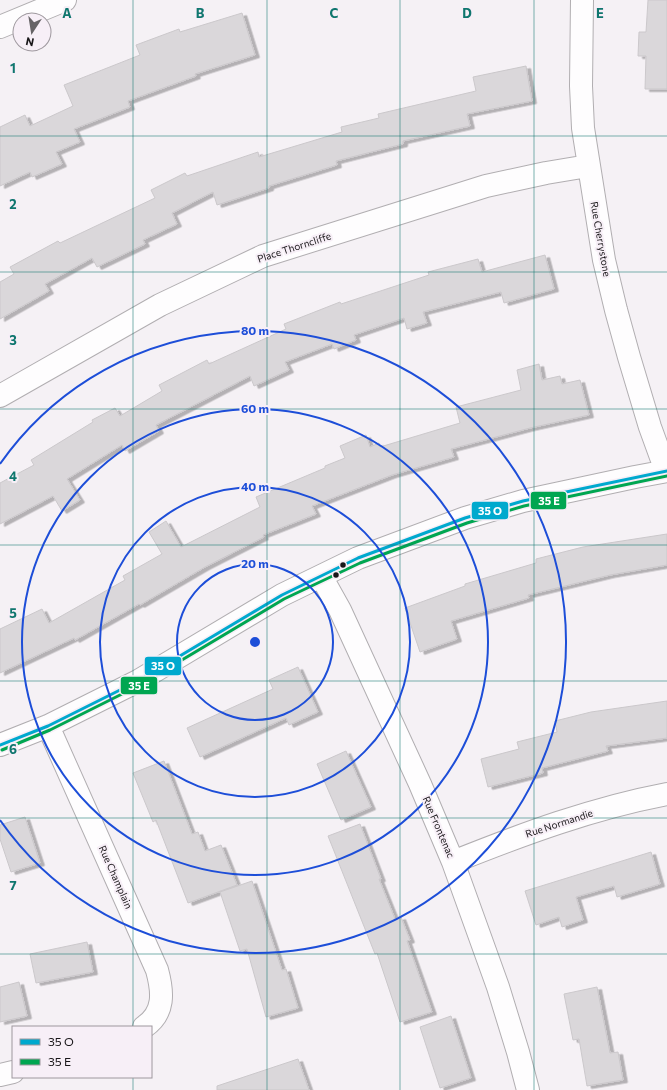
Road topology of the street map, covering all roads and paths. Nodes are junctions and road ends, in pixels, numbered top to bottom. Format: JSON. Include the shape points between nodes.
{"nodes":[{"id":1,"x":65,"y":0,"type":"edge"},
{"id":2,"x":582,"y":0,"type":"edge"},
{"id":3,"x":0,"y":27,"type":"edge"},
{"id":4,"x":588,"y":166,"type":"junction"},
{"id":5,"x":0,"y":396,"type":"edge"},
{"id":6,"x":667,"y":471,"type":"edge"},
{"id":7,"x":320,"y":576,"type":"junction"},
{"id":8,"x":48,"y":726,"type":"junction"},
{"id":9,"x":0,"y":745,"type":"edge"},
{"id":10,"x":667,"y":794,"type":"edge"},
{"id":11,"x":454,"y":862,"type":"junction"},
{"id":12,"x":146,"y":1026,"type":"edge"},
{"id":13,"x":12,"y":1072,"type":"edge"},
{"id":14,"x":0,"y":1075,"type":"edge"},
{"id":15,"x":528,"y":1090,"type":"edge"}],
"edges":[{"from":1,"to":3,"type":"street"},
{"from":2,"to":4,"type":"street","name":"Rue Cherrystone","via":[[581,86]]},
{"from":4,"to":5,"type":"street","name":"Place Thorncliffe","via":[[486,186],[262,256],[160,305]]},
{"from":4,"to":6,"type":"street","name":"Rue Cherrystone","via":[[604,260],[616,310],[648,420]]},
{"from":6,"to":7,"type":"street","via":[[530,500],[465,518],[358,558]]},
{"from":7,"to":8,"type":"street","via":[[254,611],[138,681]]},
{"from":7,"to":11,"type":"street","name":"Rue Frontenac","via":[[340,610]]},
{"from":8,"to":9,"type":"street"},
{"from":8,"to":12,"type":"street","name":"Rue Champlain","via":[[157,970],[162,986],[162,999],[152,1022]]},
{"from":10,"to":11,"type":"street","name":"Rue Normandie","via":[[551,825]]},
{"from":11,"to":15,"type":"street","name":"Rue Frontenac","via":[[498,987]]},
{"from":13,"to":14,"type":"street"}]}
